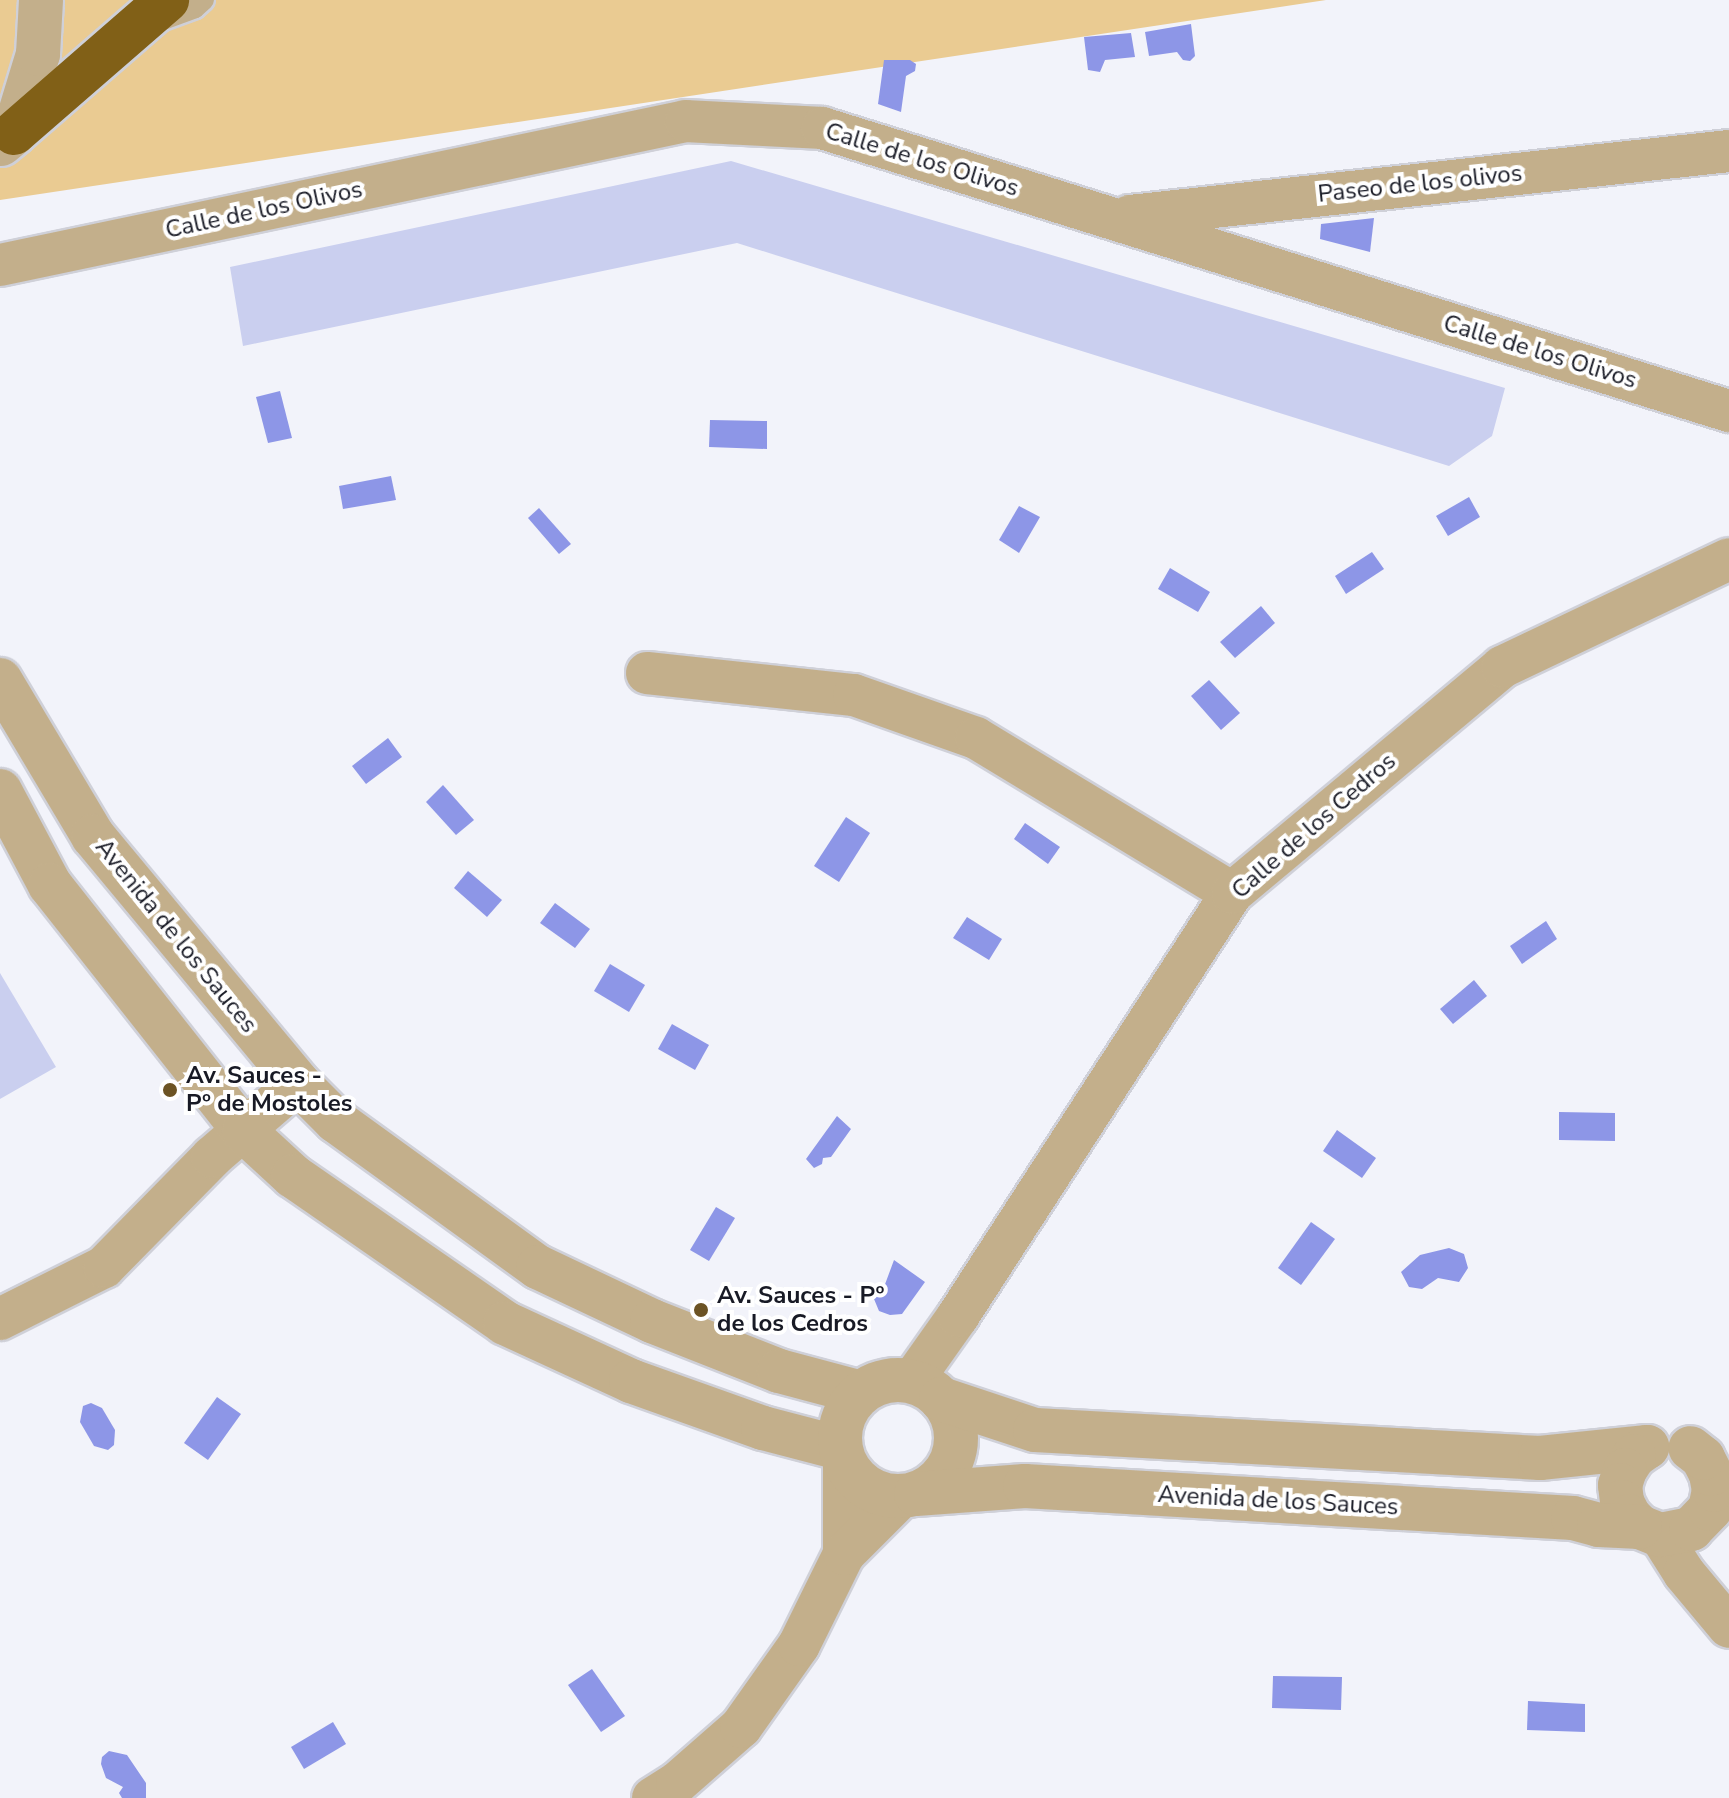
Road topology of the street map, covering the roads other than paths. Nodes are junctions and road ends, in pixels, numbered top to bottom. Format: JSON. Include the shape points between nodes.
{"nodes":[{"id":1,"x":41,"y":0,"type":"edge"},
{"id":2,"x":167,"y":0,"type":"edge"},
{"id":3,"x":204,"y":0,"type":"edge"},
{"id":4,"x":131,"y":32,"type":"junction"},
{"id":5,"x":7,"y":139,"type":"edge"},
{"id":6,"x":1729,"y":151,"type":"edge"},
{"id":7,"x":1112,"y":218,"type":"junction"},
{"id":8,"x":0,"y":265,"type":"edge"},
{"id":9,"x":1729,"y":411,"type":"edge"},
{"id":10,"x":1729,"y":559,"type":"edge"},
{"id":11,"x":647,"y":673,"type":"dead end"},
{"id":12,"x":0,"y":680,"type":"edge"},
{"id":13,"x":0,"y":791,"type":"edge"},
{"id":14,"x":1232,"y":893,"type":"junction"},
{"id":15,"x":298,"y":1083,"type":"junction"},
{"id":16,"x":244,"y":1131,"type":"junction"},
{"id":17,"x":0,"y":1319,"type":"edge"},
{"id":18,"x":927,"y":1390,"type":"junction"},
{"id":19,"x":858,"y":1392,"type":"junction"},
{"id":20,"x":1689,"y":1450,"type":"edge"},
{"id":21,"x":842,"y":1454,"type":"junction"},
{"id":22,"x":909,"y":1496,"type":"junction"},
{"id":23,"x":1680,"y":1529,"type":"edge"},
{"id":24,"x":844,"y":1554,"type":"junction"},
{"id":25,"x":1729,"y":1627,"type":"edge"},
{"id":26,"x":653,"y":1798,"type":"edge"}],
"edges":[{"from":1,"to":5,"type":"street","via":[[38,54]]},
{"from":2,"to":4,"type":"highway"},
{"from":3,"to":4,"type":"lane"},
{"from":4,"to":5,"type":"highway"},
{"from":6,"to":7,"type":"street","name":"Paseo de los olivos"},
{"from":7,"to":8,"type":"street","name":"Calle de los Olivos","via":[[822,128],[686,121]]},
{"from":7,"to":9,"type":"street","name":"Calle de los Olivos"},
{"from":10,"to":14,"type":"street","name":"Calle de los Cedros","via":[[1502,667]]},
{"from":11,"to":14,"type":"street","via":[[854,695],[976,738]]},
{"from":12,"to":15,"type":"street","name":"Avenida de los Sauces","via":[[93,836]]},
{"from":13,"to":16,"type":"street","via":[[50,885]]},
{"from":14,"to":18,"type":"street","name":"Calle de los Cedros","via":[[958,1316]]},
{"from":15,"to":16,"type":"street"},
{"from":15,"to":19,"type":"street","name":"Avenida de los Sauces","via":[[336,1121],[538,1267],[652,1321],[779,1371]]},
{"from":16,"to":17,"type":"street","via":[[104,1267]]},
{"from":16,"to":21,"type":"street","via":[[293,1176],[505,1323],[631,1381]]},
{"from":18,"to":19,"type":"street","via":[[893,1380]]},
{"from":18,"to":20,"type":"street","via":[[1035,1430],[1540,1458]]},
{"from":18,"to":22,"type":"street","via":[[954,1424],[955,1453],[934,1485]]},
{"from":19,"to":21,"type":"street","via":[[846,1407]]},
{"from":20,"to":23,"type":"street","via":[[1703,1458],[1714,1490],[1710,1509]]},
{"from":20,"to":23,"type":"street","via":[[1634,1456],[1620,1485],[1622,1502]]},
{"from":21,"to":22,"type":"street","via":[[857,1481],[878,1493]]},
{"from":21,"to":24,"type":"street"},
{"from":22,"to":23,"type":"street","name":"Avenida de los Sauces","via":[[1025,1486]]},
{"from":22,"to":24,"type":"street"},
{"from":23,"to":25,"type":"street","via":[[1684,1573]]},
{"from":24,"to":26,"type":"street","via":[[799,1645],[741,1727]]}]}
